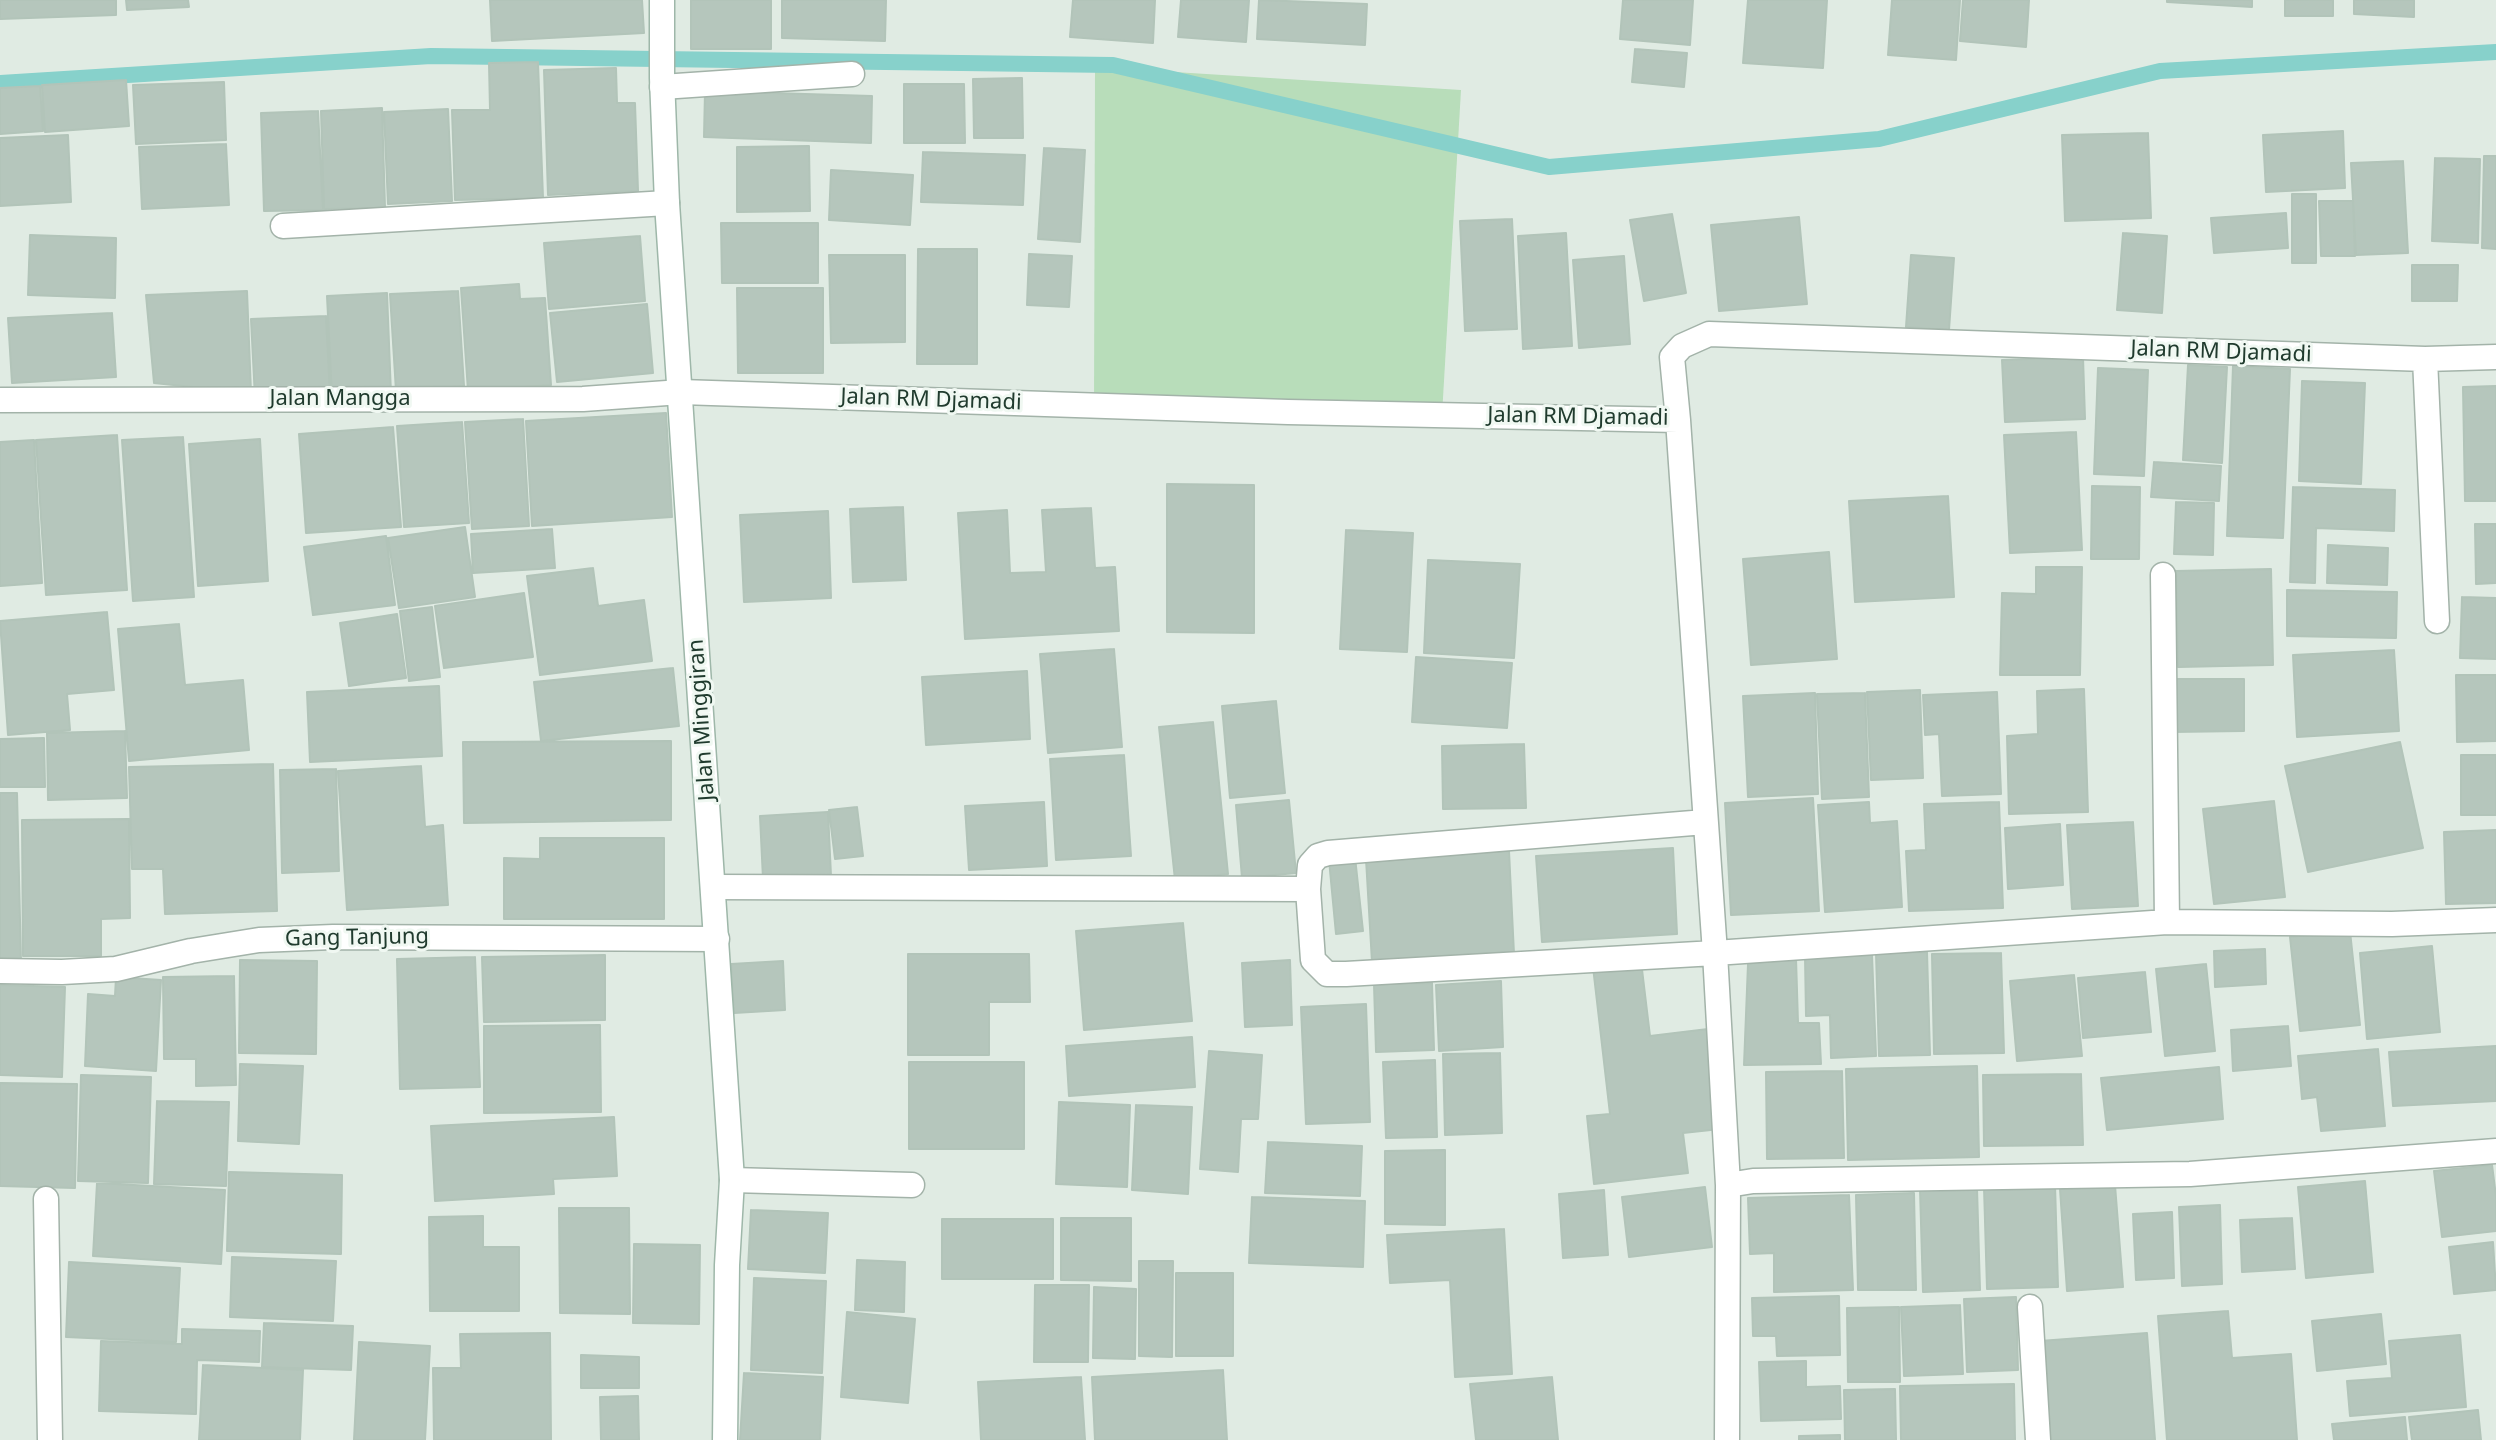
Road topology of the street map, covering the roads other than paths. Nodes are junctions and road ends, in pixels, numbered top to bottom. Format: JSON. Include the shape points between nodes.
{"nodes":[{"id":1,"x":662,"y":0,"type":"edge"},
{"id":2,"x":852,"y":74,"type":"dead end"},
{"id":3,"x":662,"y":82,"type":"junction"},
{"id":4,"x":667,"y":203,"type":"junction"},
{"id":5,"x":283,"y":226,"type":"dead end"},
{"id":6,"x":2496,"y":357,"type":"edge"},
{"id":7,"x":2425,"y":359,"type":"junction"},
{"id":8,"x":681,"y":392,"type":"junction"},
{"id":9,"x":0,"y":400,"type":"edge"},
{"id":10,"x":1678,"y":420,"type":"junction"},
{"id":11,"x":2163,"y":575,"type":"dead end"},
{"id":12,"x":2437,"y":621,"type":"dead end"},
{"id":13,"x":1705,"y":822,"type":"junction"},
{"id":14,"x":713,"y":887,"type":"junction"},
{"id":15,"x":1308,"y":889,"type":"junction"},
{"id":16,"x":2496,"y":920,"type":"edge"},
{"id":17,"x":2167,"y":922,"type":"junction"},
{"id":18,"x":717,"y":939,"type":"junction"},
{"id":19,"x":1715,"y":953,"type":"junction"},
{"id":20,"x":0,"y":971,"type":"edge"},
{"id":21,"x":2496,"y":1151,"type":"edge"},
{"id":22,"x":732,"y":1180,"type":"junction"},
{"id":23,"x":912,"y":1185,"type":"dead end"},
{"id":24,"x":1728,"y":1185,"type":"junction"},
{"id":25,"x":46,"y":1199,"type":"dead end"},
{"id":26,"x":2030,"y":1307,"type":"dead end"},
{"id":27,"x":50,"y":1440,"type":"edge"},
{"id":28,"x":725,"y":1440,"type":"edge"},
{"id":29,"x":1727,"y":1440,"type":"edge"},
{"id":30,"x":2038,"y":1440,"type":"edge"}],
"edges":[{"from":1,"to":3,"type":"street","name":"Jalan Minggiran"},
{"from":2,"to":3,"type":"street"},
{"from":3,"to":4,"type":"street","name":"Jalan Minggiran"},
{"from":4,"to":5,"type":"street"},
{"from":4,"to":8,"type":"street","name":"Jalan Minggiran"},
{"from":6,"to":7,"type":"street","name":"Jalan RM Djamadi"},
{"from":7,"to":10,"type":"street","name":"Jalan RM Djamadi","via":[[1709,334],[1682,346],[1672,357]]},
{"from":7,"to":12,"type":"street"},
{"from":8,"to":9,"type":"street","name":"Jalan Mangga","via":[[583,399]]},
{"from":8,"to":10,"type":"street","name":"Jalan RM Djamadi"},
{"from":8,"to":14,"type":"street","name":"Jalan Minggiran"},
{"from":10,"to":13,"type":"street"},
{"from":11,"to":17,"type":"street"},
{"from":13,"to":15,"type":"street","via":[[1328,853],[1310,865]]},
{"from":13,"to":19,"type":"street"},
{"from":14,"to":15,"type":"street"},
{"from":14,"to":18,"type":"street","name":"Jalan Minggiran"},
{"from":15,"to":19,"type":"street","via":[[1313,960],[1327,974]]},
{"from":16,"to":17,"type":"street"},
{"from":17,"to":19,"type":"street"},
{"from":18,"to":20,"type":"street","name":"Gang Tanjung","via":[[259,940],[116,969]]},
{"from":18,"to":22,"type":"street","name":"Jalan Minggiran"},
{"from":19,"to":24,"type":"street"},
{"from":21,"to":24,"type":"street","via":[[2190,1174]]},
{"from":22,"to":23,"type":"street"},
{"from":22,"to":28,"type":"street","name":"Jalan Minggiran"},
{"from":24,"to":29,"type":"street"},
{"from":25,"to":27,"type":"street"},
{"from":26,"to":30,"type":"street"}]}
